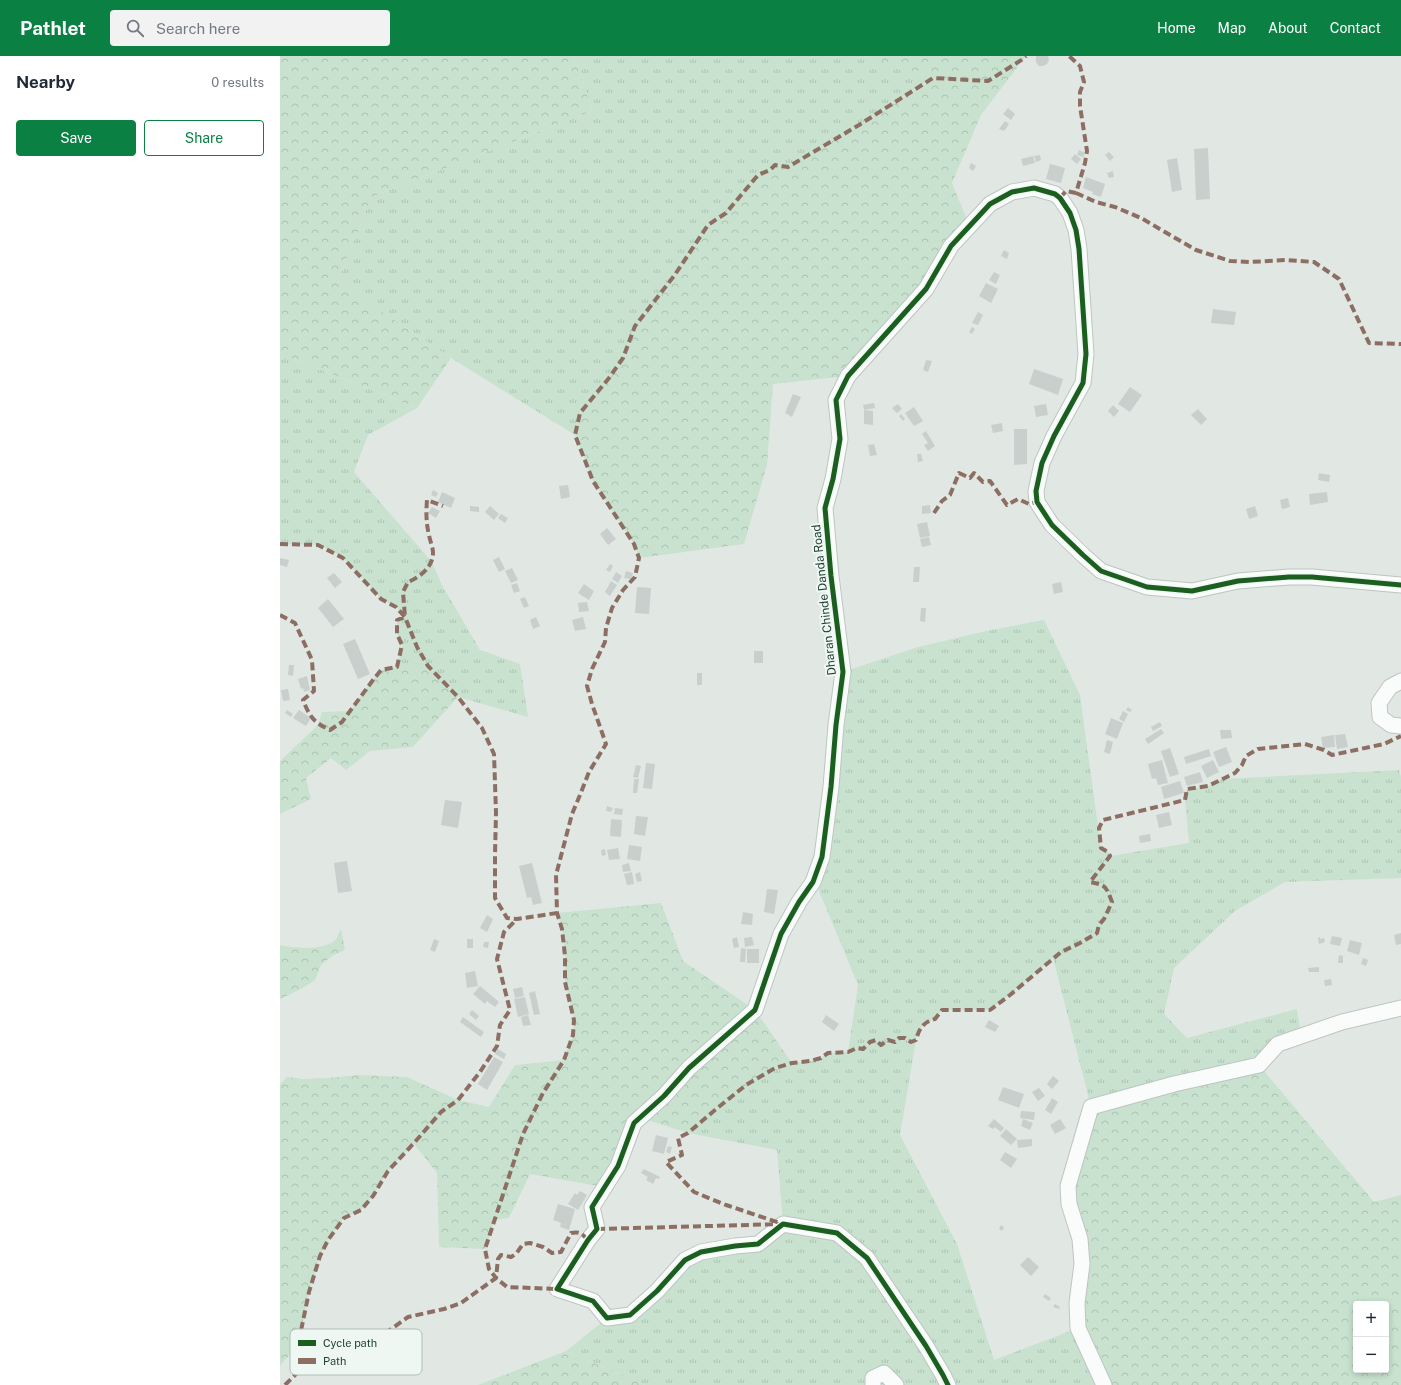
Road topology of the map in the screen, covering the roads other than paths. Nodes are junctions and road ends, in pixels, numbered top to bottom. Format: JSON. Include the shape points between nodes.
{"nodes":[{"id":1,"x":1401,"y":585,"type":"edge"},
{"id":2,"x":1401,"y":681,"type":"edge"},
{"id":3,"x":1401,"y":726,"type":"edge"},
{"id":4,"x":1401,"y":1008,"type":"edge"},
{"id":5,"x":873,"y":1385,"type":"edge"},
{"id":6,"x":896,"y":1385,"type":"edge"},
{"id":7,"x":948,"y":1385,"type":"edge"},
{"id":8,"x":1104,"y":1385,"type":"edge"}],
"edges":[{"from":1,"to":7,"type":"street","name":"Dharan Chinde Danda Road","via":[[1318,577],[1289,577],[1238,581],[1192,591],[1147,586],[1101,571],[1052,525],[1036,502],[1038,479],[1054,436],[1083,383],[1086,354],[1076,230],[1070,213],[1055,194],[1034,188],[1012,192],[990,204],[951,246],[926,289],[848,376],[836,400],[840,439],[825,508],[843,672],[822,857],[813,882],[781,934],[755,1010],[689,1068],[664,1096],[634,1123],[618,1166],[592,1207],[597,1229],[557,1289],[593,1301],[607,1318],[630,1315],[657,1291],[685,1260],[701,1252],[758,1244],[783,1224],[837,1233],[867,1258],[926,1346]]},
{"from":2,"to":3,"type":"street","via":[[1390,687],[1379,703],[1380,717],[1391,725]]},
{"from":4,"to":8,"type":"street","via":[[1342,1022],[1278,1044],[1259,1065],[1174,1084],[1091,1107],[1068,1186],[1069,1204],[1080,1239],[1082,1264],[1077,1302],[1078,1328]]},
{"from":5,"to":6,"type":"street","via":[[873,1378],[884,1373]]}]}
